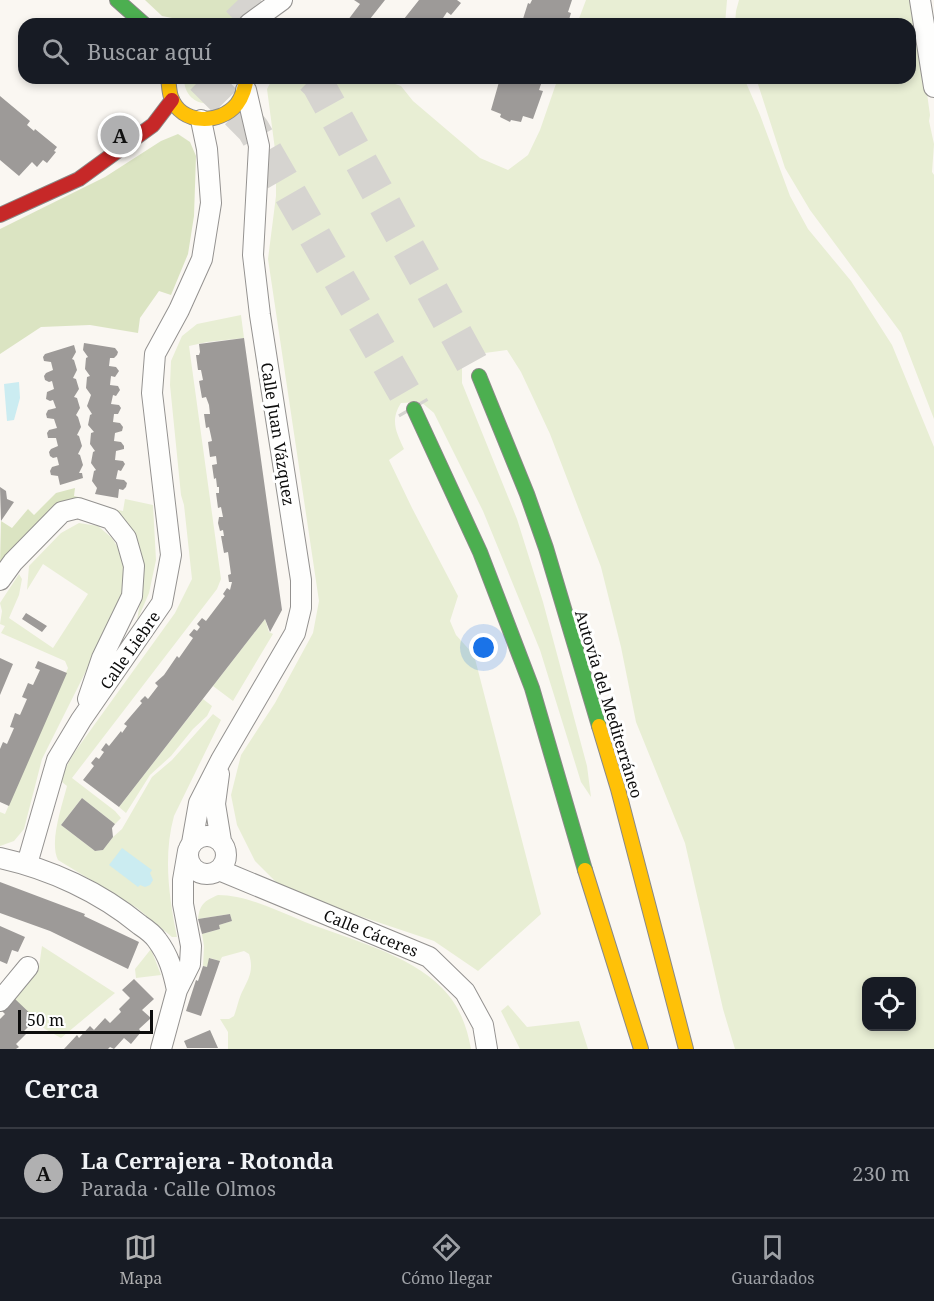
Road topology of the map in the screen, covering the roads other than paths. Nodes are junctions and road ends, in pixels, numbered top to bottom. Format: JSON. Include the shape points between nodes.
{"nodes":[{"id":1,"x":117,"y":0,"type":"edge"},
{"id":2,"x":282,"y":0,"type":"edge"},
{"id":3,"x":920,"y":0,"type":"edge"},
{"id":4,"x":137,"y":18,"type":"edge"},
{"id":5,"x":257,"y":18,"type":"edge"},
{"id":6,"x":169,"y":84,"type":"edge"},
{"id":7,"x":247,"y":84,"type":"edge"},
{"id":8,"x":934,"y":87,"type":"edge"},
{"id":9,"x":172,"y":100,"type":"junction"},
{"id":10,"x":201,"y":120,"type":"junction"},
{"id":11,"x":0,"y":214,"type":"edge"},
{"id":12,"x":478,"y":376,"type":"tunnel mouth"},
{"id":13,"x":414,"y":409,"type":"tunnel mouth"},
{"id":14,"x":0,"y":580,"type":"edge"},
{"id":15,"x":81,"y":720,"type":"junction"},
{"id":16,"x":221,"y":760,"type":"junction"},
{"id":17,"x":224,"y":844,"type":"junction"},
{"id":18,"x":190,"y":847,"type":"junction"},
{"id":19,"x":0,"y":858,"type":"edge"},
{"id":20,"x":27,"y":864,"type":"junction"},
{"id":21,"x":216,"y":872,"type":"junction"},
{"id":22,"x":275,"y":894,"type":"junction"},
{"id":23,"x":186,"y":920,"type":"junction"},
{"id":24,"x":28,"y":967,"type":"dead end"},
{"id":25,"x":177,"y":990,"type":"junction"},
{"id":26,"x":0,"y":1001,"type":"edge"},
{"id":27,"x":679,"y":1022,"type":"junction"},
{"id":28,"x":640,"y":1045,"type":"edge"},
{"id":29,"x":161,"y":1049,"type":"edge"},
{"id":30,"x":487,"y":1049,"type":"edge"},
{"id":31,"x":686,"y":1049,"type":"edge"},
{"id":32,"x":692,"y":1049,"type":"edge"}],
"edges":[{"from":1,"to":4,"type":"main road"},
{"from":2,"to":5,"type":"street"},
{"from":3,"to":8,"type":"street"},
{"from":6,"to":9,"type":"main road"},
{"from":7,"to":10,"type":"main road","via":[[237,107],[220,118]]},
{"from":7,"to":16,"type":"street","name":"Calle Juan Vázquez","via":[[259,146],[253,255],[301,580],[301,608],[295,633]]},
{"from":9,"to":10,"type":"main road","via":[[184,113]]},
{"from":9,"to":11,"type":"main road","via":[[153,125],[79,179]]},
{"from":10,"to":15,"type":"street","name":"Calle Liebre","via":[[211,203],[202,259],[154,354],[152,393],[171,555],[162,603]]},
{"from":12,"to":27,"type":"main road","name":"Autovía del Mediterráneo","via":[[546,548],[618,789]]},
{"from":13,"to":28,"type":"main road","via":[[480,552],[532,688]]},
{"from":14,"to":15,"type":"street","via":[[62,512],[78,508],[111,519],[126,538],[134,566],[132,596],[102,658]]},
{"from":15,"to":20,"type":"street","name":"Calle Liebre","via":[[57,760]]},
{"from":16,"to":17,"type":"street","name":"Calle Juan Vázquez","via":[[215,804]]},
{"from":16,"to":18,"type":"street","name":"Calle Juan Vázquez","via":[[199,803]]},
{"from":17,"to":18,"type":"street","via":[[216,837],[203,836]]},
{"from":17,"to":21,"type":"street","via":[[226,860]]},
{"from":17,"to":22,"type":"street","name":"Calle Cáceres"},
{"from":18,"to":21,"type":"street","via":[[190,864],[194,869],[205,874]]},
{"from":18,"to":23,"type":"street","via":[[183,888]]},
{"from":19,"to":20,"type":"street"},
{"from":20,"to":25,"type":"street","via":[[63,878],[120,909],[156,938],[171,962]]},
{"from":21,"to":22,"type":"street","name":"Calle Cáceres"},
{"from":21,"to":23,"type":"street","via":[[194,894]]},
{"from":22,"to":30,"type":"street","name":"Calle Cáceres","via":[[429,957],[465,992],[483,1025]]},
{"from":23,"to":25,"type":"street","via":[[190,964]]},
{"from":24,"to":26,"type":"street"},
{"from":25,"to":29,"type":"street"},
{"from":27,"to":31,"type":"main road","name":"Autovía del Mediterráneo"},
{"from":27,"to":32,"type":"main road"}]}
